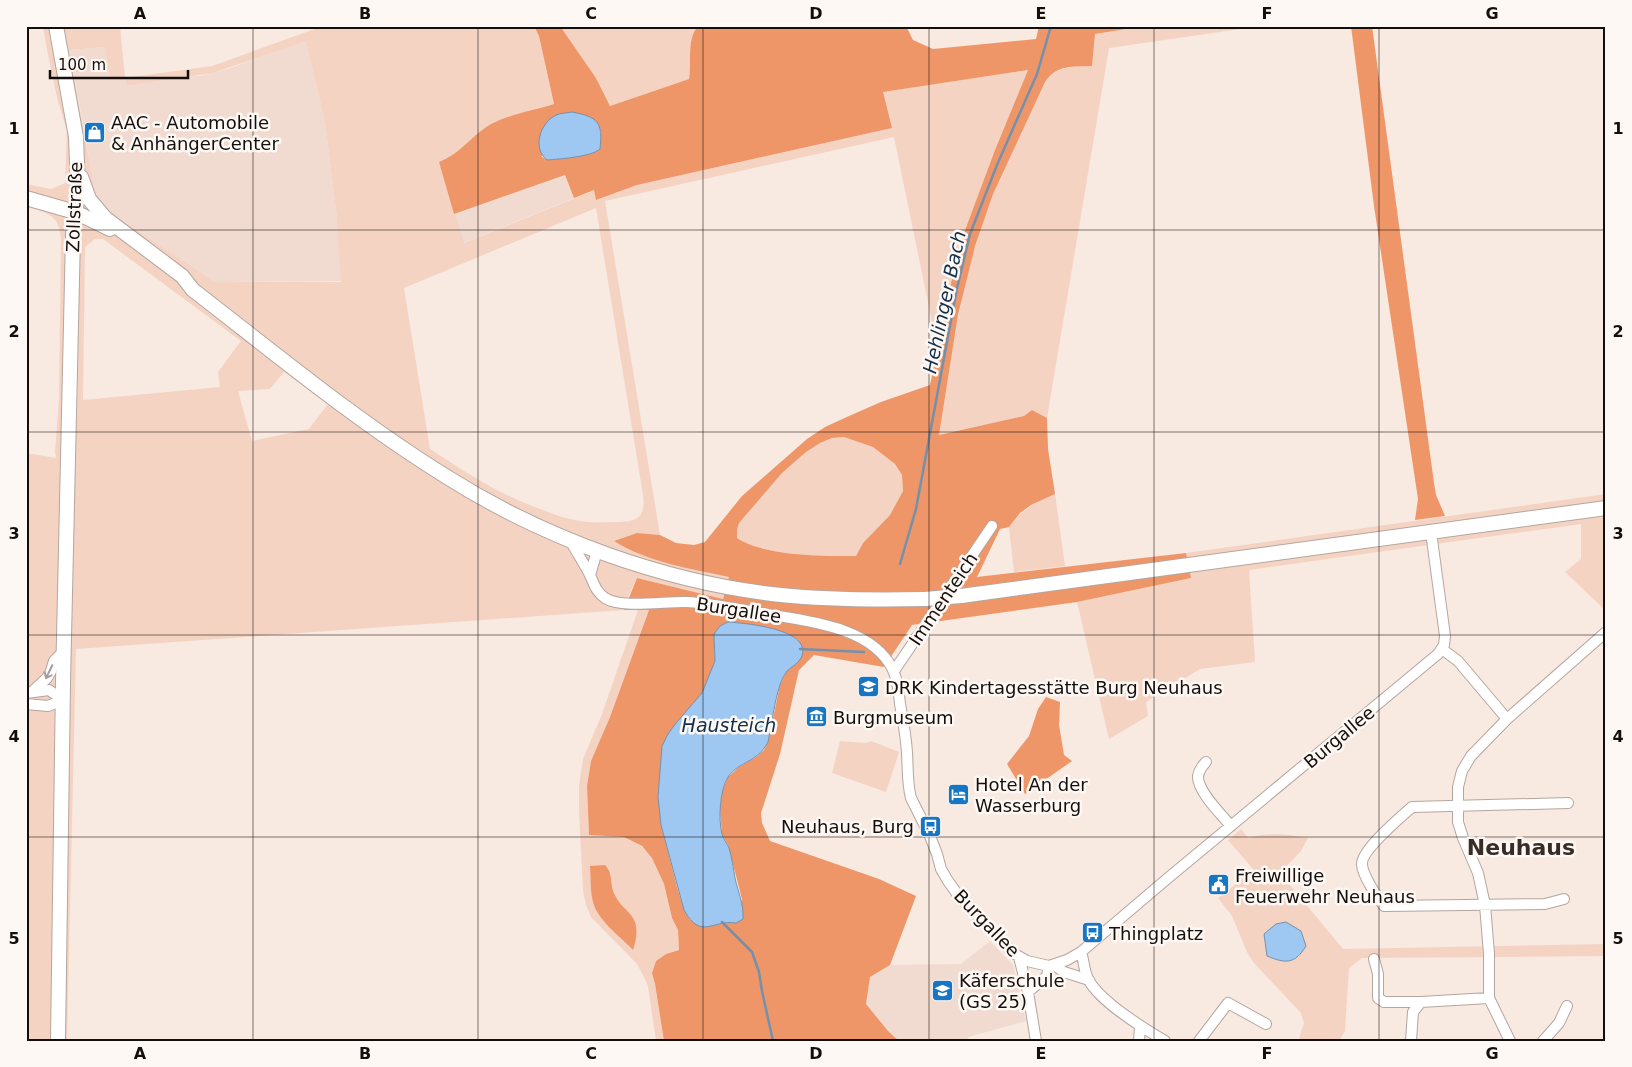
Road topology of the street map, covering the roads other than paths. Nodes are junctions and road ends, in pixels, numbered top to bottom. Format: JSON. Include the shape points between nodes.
{"nodes":[{"id":1,"x":56,"y":26,"type":"edge"},
{"id":2,"x":76,"y":158,"type":"junction"},
{"id":3,"x":26,"y":198,"type":"edge"},
{"id":4,"x":75,"y":212,"type":"junction"},
{"id":5,"x":193,"y":290,"type":"junction"},
{"id":6,"x":1606,"y":508,"type":"edge"},
{"id":7,"x":992,"y":526,"type":"dead end"},
{"id":8,"x":1431,"y":532,"type":"junction"},
{"id":9,"x":570,"y":540,"type":"junction"},
{"id":10,"x":597,"y":551,"type":"junction"},
{"id":11,"x":590,"y":575,"type":"junction"},
{"id":12,"x":1606,"y":632,"type":"edge"},
{"id":13,"x":1442,"y":649,"type":"junction"},
{"id":14,"x":64,"y":651,"type":"junction"},
{"id":15,"x":894,"y":671,"type":"junction"},
{"id":16,"x":30,"y":692,"type":"edge"},
{"id":17,"x":63,"y":700,"type":"junction"},
{"id":18,"x":26,"y":704,"type":"edge"},
{"id":19,"x":1507,"y":719,"type":"junction"},
{"id":20,"x":1206,"y":762,"type":"dead end"},
{"id":21,"x":1568,"y":803,"type":"dead end"},
{"id":22,"x":1457,"y":806,"type":"junction"},
{"id":23,"x":1231,"y":826,"type":"junction"},
{"id":24,"x":1564,"y":899,"type":"dead end"},
{"id":25,"x":1486,"y":905,"type":"junction"},
{"id":26,"x":1081,"y":952,"type":"junction"},
{"id":27,"x":1018,"y":957,"type":"junction"},
{"id":28,"x":1374,"y":960,"type":"dead end"},
{"id":29,"x":1051,"y":965,"type":"junction"},
{"id":30,"x":1088,"y":980,"type":"junction"},
{"id":31,"x":1028,"y":992,"type":"junction"},
{"id":32,"x":1489,"y":998,"type":"junction"},
{"id":33,"x":1422,"y":1002,"type":"junction"},
{"id":34,"x":1567,"y":1006,"type":"dead end"},
{"id":35,"x":1266,"y":1024,"type":"dead end"},
{"id":36,"x":1140,"y":1026,"type":"junction"},
{"id":37,"x":58,"y":1041,"type":"edge"},
{"id":38,"x":1036,"y":1041,"type":"edge"},
{"id":39,"x":1139,"y":1041,"type":"edge"},
{"id":40,"x":1165,"y":1041,"type":"edge"},
{"id":41,"x":1199,"y":1041,"type":"edge"},
{"id":42,"x":1411,"y":1041,"type":"edge"},
{"id":43,"x":1510,"y":1041,"type":"edge"},
{"id":44,"x":1543,"y":1041,"type":"edge"}],
"edges":[{"from":1,"to":2,"type":"street","name":"Zollstraße","via":[[73,119]]},
{"from":2,"to":4,"type":"street","name":"Zollstraße","via":[[78,190]]},
{"from":2,"to":5,"type":"street","via":[[89,199],[105,218],[182,276]]},
{"from":3,"to":4,"type":"street"},
{"from":4,"to":5,"type":"street","via":[[117,233]]},
{"from":4,"to":14,"type":"street","name":"Zollstraße"},
{"from":5,"to":9,"type":"street","via":[[421,460],[476,495]]},
{"from":6,"to":8,"type":"street"},
{"from":7,"to":15,"type":"street","name":"Immenteich"},
{"from":8,"to":10,"type":"street","bridge":true,"via":[[925,599],[846,600],[739,589]]},
{"from":8,"to":13,"type":"street","via":[[1444,623]]},
{"from":9,"to":10,"type":"street"},
{"from":9,"to":11,"type":"street","name":"Burgallee"},
{"from":10,"to":11,"type":"street"},
{"from":11,"to":15,"type":"street","name":"Burgallee","via":[[593,585],[607,599],[707,604],[834,626],[874,647]]},
{"from":12,"to":19,"type":"street"},
{"from":13,"to":19,"type":"street","via":[[1458,661]]},
{"from":13,"to":23,"type":"street","name":"Burgallee"},
{"from":14,"to":16,"type":"street","one_way":true,"via":[[54,662],[51,672]]},
{"from":14,"to":17,"type":"street","name":"Zollstraße"},
{"from":15,"to":27,"type":"street","name":"Burgallee","via":[[907,752],[909,790],[941,869],[958,895]]},
{"from":16,"to":17,"type":"street","via":[[50,690]]},
{"from":17,"to":18,"type":"street","via":[[48,706]]},
{"from":17,"to":37,"type":"street","name":"Zollstraße"},
{"from":19,"to":22,"type":"street","via":[[1471,756],[1462,770]]},
{"from":20,"to":23,"type":"street","via":[[1198,776],[1199,783]]},
{"from":21,"to":22,"type":"street"},
{"from":22,"to":25,"type":"street","via":[[1460,830],[1478,873]]},
{"from":22,"to":25,"type":"street","via":[[1412,807],[1369,848],[1362,865],[1372,889],[1384,906]]},
{"from":23,"to":26,"type":"street","name":"Burgallee"},
{"from":24,"to":25,"type":"street","via":[[1545,904]]},
{"from":25,"to":32,"type":"street"},
{"from":26,"to":29,"type":"street","name":"Burgallee"},
{"from":26,"to":30,"type":"street"},
{"from":27,"to":29,"type":"street","name":"Burgallee","via":[[1040,965]]},
{"from":27,"to":31,"type":"street"},
{"from":28,"to":33,"type":"street","via":[[1380,1001]]},
{"from":29,"to":30,"type":"street"},
{"from":29,"to":31,"type":"street","via":[[1047,976]]},
{"from":30,"to":36,"type":"street"},
{"from":31,"to":38,"type":"street"},
{"from":32,"to":33,"type":"street"},
{"from":32,"to":43,"type":"street"},
{"from":33,"to":42,"type":"street","via":[[1413,1012]]},
{"from":34,"to":44,"type":"street","via":[[1559,1023]]},
{"from":35,"to":41,"type":"street","via":[[1228,1003]]},
{"from":36,"to":39,"type":"street"},
{"from":36,"to":40,"type":"street"}]}
